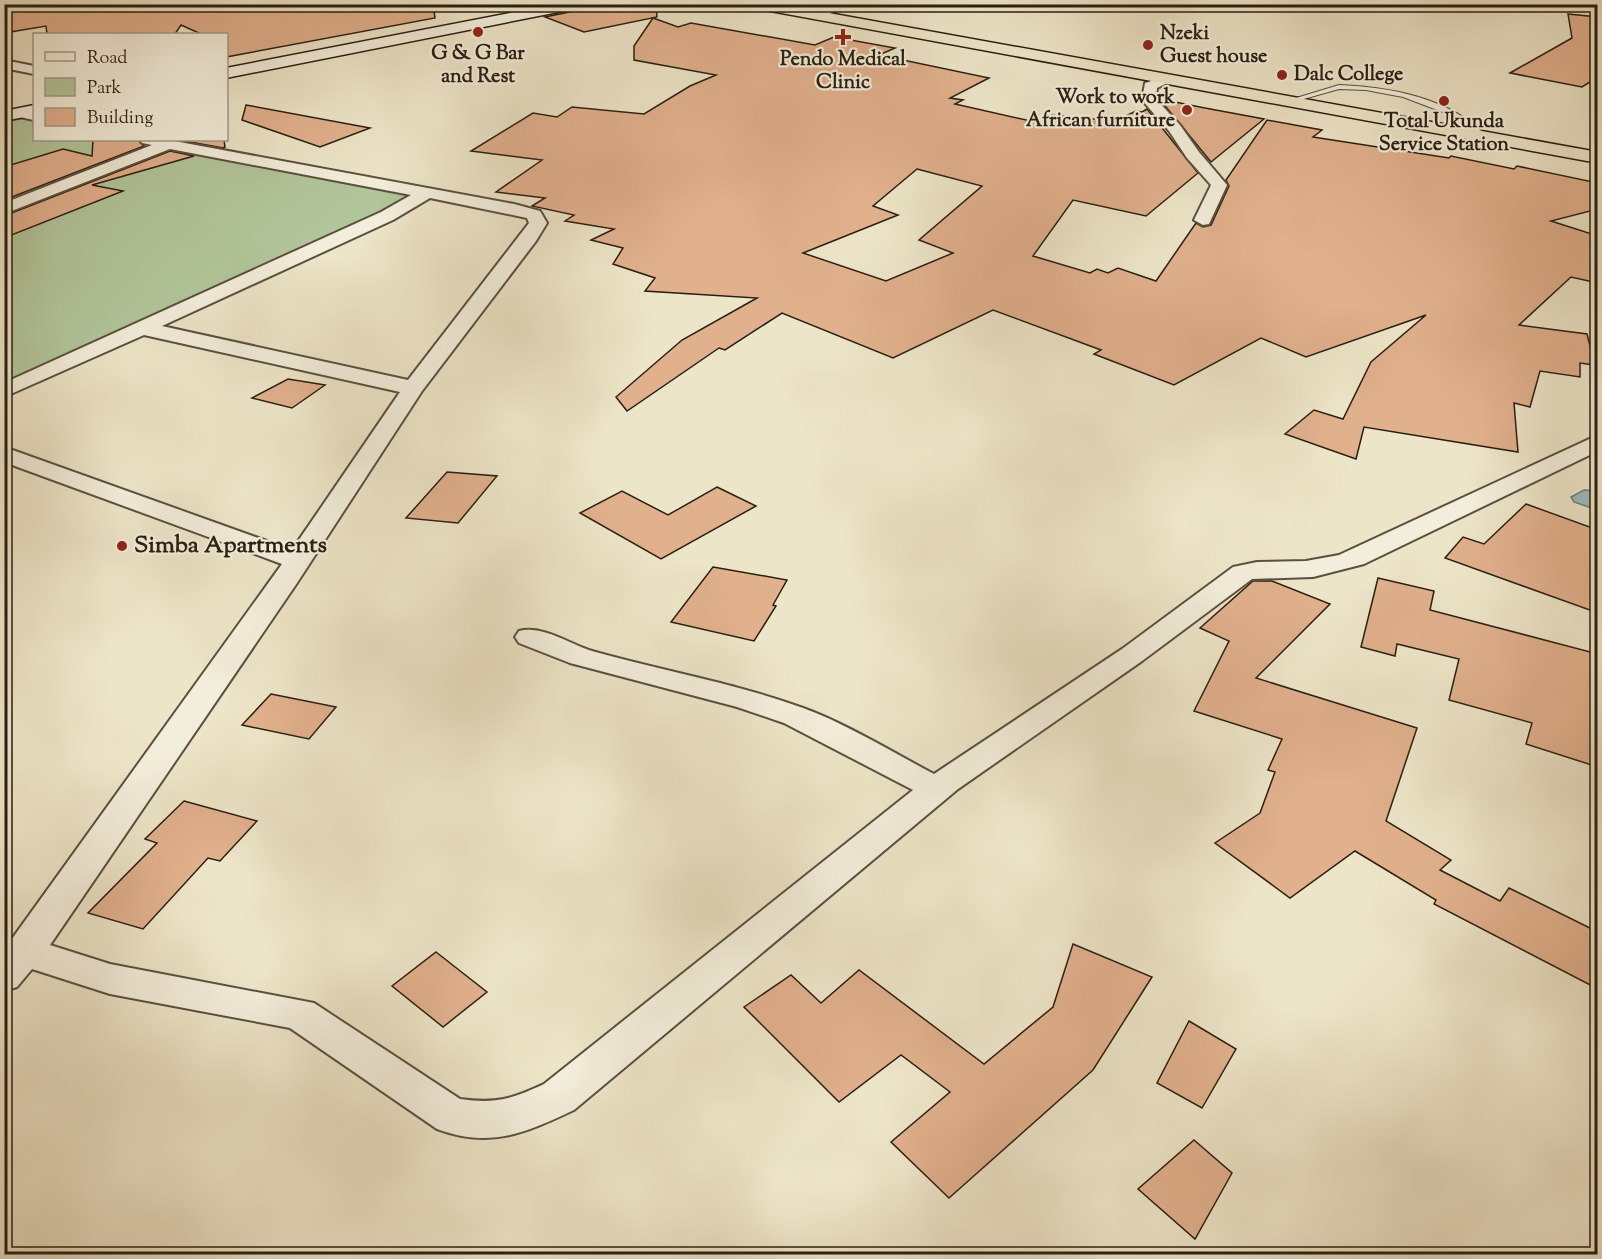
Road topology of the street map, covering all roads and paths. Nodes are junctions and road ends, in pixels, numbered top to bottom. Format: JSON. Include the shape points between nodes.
{"nodes":[{"id":1,"x":579,"y":4,"type":"edge"},
{"id":2,"x":837,"y":4,"type":"edge"},
{"id":3,"x":759,"y":5,"type":"edge"},
{"id":4,"x":850,"y":5,"type":"edge"},
{"id":5,"x":819,"y":16,"type":"junction"},
{"id":6,"x":4,"y":64,"type":"edge"},
{"id":7,"x":33,"y":70,"type":"edge"},
{"id":8,"x":228,"y":72,"type":"edge"},
{"id":9,"x":1167,"y":80,"type":"junction"},
{"id":10,"x":1286,"y":102,"type":"junction"},
{"id":11,"x":1484,"y":138,"type":"junction"},
{"id":12,"x":153,"y":141,"type":"edge"},
{"id":13,"x":170,"y":144,"type":"junction"},
{"id":14,"x":1598,"y":158,"type":"edge"},
{"id":15,"x":428,"y":192,"type":"junction"},
{"id":16,"x":4,"y":209,"type":"edge"},
{"id":17,"x":1203,"y":220,"type":"dead end"},
{"id":18,"x":142,"y":328,"type":"junction"},
{"id":19,"x":413,"y":388,"type":"junction"},
{"id":20,"x":4,"y":391,"type":"edge"},
{"id":21,"x":1598,"y":442,"type":"edge"},
{"id":22,"x":4,"y":454,"type":"edge"},
{"id":23,"x":298,"y":561,"type":"junction"},
{"id":24,"x":529,"y":637,"type":"dead end"},
{"id":25,"x":936,"y":789,"type":"junction"},
{"id":26,"x":15,"y":964,"type":"edge"}],
"edges":[{"from":1,"to":8,"type":"main road"},
{"from":2,"to":4,"type":"lane"},
{"from":3,"to":5,"type":"highway"},
{"from":4,"to":5,"type":"lane"},
{"from":5,"to":9,"type":"highway"},
{"from":6,"to":7,"type":"street"},
{"from":9,"to":10,"type":"highway"},
{"from":9,"to":17,"type":"street","via":[[1149,86],[1149,100],[1219,185]]},
{"from":10,"to":11,"type":"highway"},
{"from":10,"to":11,"type":"lane","via":[[1339,87],[1405,94],[1463,118]]},
{"from":11,"to":14,"type":"highway"},
{"from":12,"to":13,"type":"street"},
{"from":13,"to":15,"type":"street"},
{"from":13,"to":16,"type":"street"},
{"from":15,"to":18,"type":"street","via":[[387,216]]},
{"from":15,"to":19,"type":"street","via":[[524,211],[534,215],[538,223]]},
{"from":18,"to":19,"type":"street"},
{"from":18,"to":20,"type":"street"},
{"from":19,"to":23,"type":"street"},
{"from":21,"to":25,"type":"street","via":[[1354,558],[1332,566],[1299,570],[1262,568],[1243,573],[1132,655]]},
{"from":22,"to":23,"type":"street"},
{"from":23,"to":26,"type":"street"},
{"from":24,"to":25,"type":"street","via":[[580,657],[795,716]]},
{"from":25,"to":26,"type":"street","via":[[559,1097],[518,1116],[488,1121],[452,1116],[300,1014]]}]}
